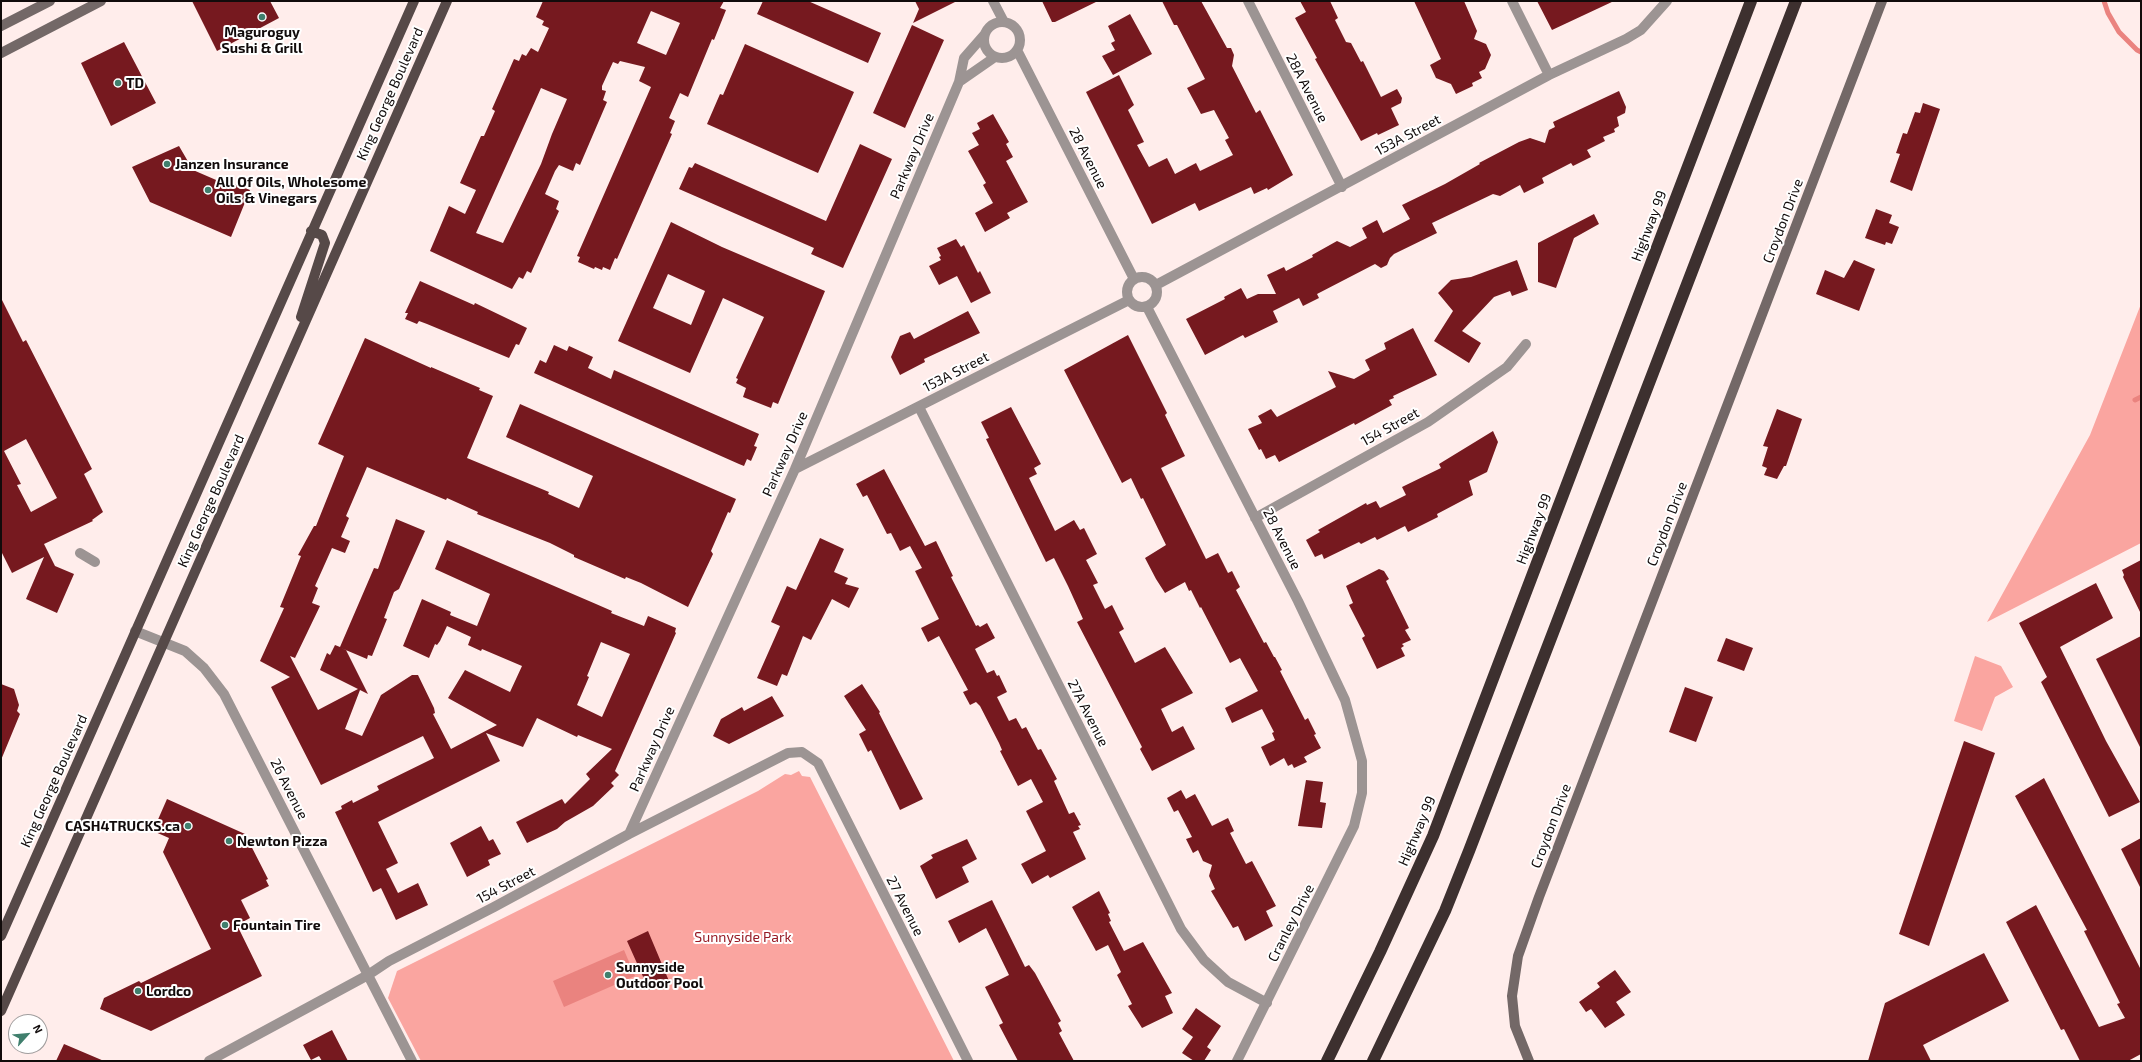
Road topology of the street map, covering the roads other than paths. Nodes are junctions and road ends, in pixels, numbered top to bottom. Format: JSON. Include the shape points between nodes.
{"nodes":[{"id":1,"x":50,"y":1,"type":"edge"},
{"id":2,"x":102,"y":1,"type":"edge"},
{"id":3,"x":414,"y":1,"type":"edge"},
{"id":4,"x":447,"y":1,"type":"edge"},
{"id":5,"x":993,"y":1,"type":"edge"},
{"id":6,"x":1248,"y":1,"type":"edge"},
{"id":7,"x":1512,"y":1,"type":"edge"},
{"id":8,"x":1667,"y":1,"type":"edge"},
{"id":9,"x":1751,"y":1,"type":"edge"},
{"id":10,"x":1796,"y":1,"type":"edge"},
{"id":11,"x":1882,"y":1,"type":"edge"},
{"id":12,"x":1004,"y":22,"type":"junction"},
{"id":13,"x":1,"y":26,"type":"edge"},
{"id":14,"x":985,"y":34,"type":"junction"},
{"id":15,"x":1017,"y":50,"type":"junction"},
{"id":16,"x":1,"y":53,"type":"edge"},
{"id":17,"x":995,"y":57,"type":"junction"},
{"id":18,"x":1549,"y":75,"type":"junction"},
{"id":19,"x":959,"y":82,"type":"junction"},
{"id":20,"x":1342,"y":187,"type":"junction"},
{"id":21,"x":311,"y":231,"type":"junction"},
{"id":22,"x":1134,"y":279,"type":"junction"},
{"id":23,"x":1156,"y":285,"type":"junction"},
{"id":24,"x":1129,"y":300,"type":"junction"},
{"id":25,"x":1147,"y":307,"type":"junction"},
{"id":26,"x":1526,"y":344,"type":"dead end"},
{"id":27,"x":286,"y":365,"type":"junction"},
{"id":28,"x":919,"y":406,"type":"junction"},
{"id":29,"x":795,"y":469,"type":"junction"},
{"id":30,"x":1255,"y":518,"type":"junction"},
{"id":31,"x":80,"y":553,"type":"dead end"},
{"id":32,"x":94,"y":562,"type":"dead end"},
{"id":33,"x":135,"y":631,"type":"junction"},
{"id":34,"x":164,"y":643,"type":"junction"},
{"id":35,"x":818,"y":764,"type":"joint"},
{"id":36,"x":1362,"y":793,"type":"joint"},
{"id":37,"x":629,"y":834,"type":"junction"},
{"id":38,"x":1,"y":936,"type":"edge"},
{"id":39,"x":368,"y":975,"type":"junction"},
{"id":40,"x":1266,"y":1003,"type":"junction"},
{"id":41,"x":1,"y":1011,"type":"edge"},
{"id":42,"x":209,"y":1061,"type":"edge"},
{"id":43,"x":412,"y":1061,"type":"edge"},
{"id":44,"x":968,"y":1061,"type":"edge"},
{"id":45,"x":1237,"y":1061,"type":"edge"},
{"id":46,"x":1327,"y":1061,"type":"edge"},
{"id":47,"x":1373,"y":1061,"type":"edge"},
{"id":48,"x":1529,"y":1061,"type":"edge"}],
"edges":[{"from":1,"to":13,"type":"street"},
{"from":2,"to":16,"type":"street"},
{"from":3,"to":21,"type":"main road","name":"King George Boulevard"},
{"from":4,"to":27,"type":"main road","name":"King George Boulevard"},
{"from":5,"to":12,"type":"street"},
{"from":6,"to":20,"type":"street","name":"28A Avenue"},
{"from":7,"to":18,"type":"street"},
{"from":8,"to":18,"type":"street","name":"153A Street","via":[[1641,30]]},
{"from":9,"to":46,"type":"highway","name":"Highway 99","via":[[1433,836]]},
{"from":10,"to":47,"type":"highway","via":[[1453,891]]},
{"from":11,"to":48,"type":"street","name":"Croydon Drive","via":[[1518,956],[1512,996],[1515,1026]]},
{"from":12,"to":14,"type":"street","via":[[992,25]]},
{"from":12,"to":15,"type":"street","via":[[1010,24],[1018,33]]},
{"from":14,"to":17,"type":"street","via":[[984,45]]},
{"from":14,"to":19,"type":"street","name":"Parkway Drive","via":[[964,58]]},
{"from":15,"to":17,"type":"street","via":[[1007,58]]},
{"from":15,"to":22,"type":"street","name":"28 Avenue"},
{"from":17,"to":19,"type":"street"},
{"from":18,"to":20,"type":"street","name":"153A Street"},
{"from":19,"to":29,"type":"street","name":"Parkway Drive"},
{"from":20,"to":23,"type":"street","name":"153A Street"},
{"from":21,"to":27,"type":"main road","via":[[322,236],[325,243]]},
{"from":21,"to":33,"type":"main road","name":"King George Boulevard"},
{"from":22,"to":23,"type":"street","via":[[1149,278]]},
{"from":22,"to":24,"type":"street","via":[[1127,290]]},
{"from":23,"to":25,"type":"street","via":[[1156,298]]},
{"from":24,"to":25,"type":"street","via":[[1137,306]]},
{"from":24,"to":28,"type":"street","name":"153A Street"},
{"from":25,"to":30,"type":"street","name":"28 Avenue"},
{"from":26,"to":30,"type":"street","name":"154 Street","via":[[1507,367],[1428,422]]},
{"from":27,"to":34,"type":"main road","name":"King George Boulevard"},
{"from":28,"to":29,"type":"street","name":"153A Street"},
{"from":28,"to":40,"type":"street","name":"27A Avenue","via":[[1181,929],[1204,960],[1223,978]]},
{"from":29,"to":37,"type":"street","name":"Parkway Drive"},
{"from":30,"to":36,"type":"street","name":"28 Avenue","via":[[1345,700],[1362,761]]},
{"from":31,"to":32,"type":"street"},
{"from":33,"to":34,"type":"street","name":"26 Avenue"},
{"from":33,"to":38,"type":"main road","name":"King George Boulevard"},
{"from":34,"to":39,"type":"street","name":"26 Avenue","via":[[185,651],[204,668],[224,694]]},
{"from":34,"to":41,"type":"main road","name":"King George Boulevard"},
{"from":35,"to":37,"type":"street","name":"154 Street","via":[[802,752],[788,753]]},
{"from":35,"to":44,"type":"street","name":"27 Avenue"},
{"from":36,"to":40,"type":"street","name":"Cranley Drive","via":[[1354,826]]},
{"from":37,"to":39,"type":"street","name":"154 Street"},
{"from":39,"to":42,"type":"street","name":"154 Street"},
{"from":39,"to":43,"type":"street","name":"26 Avenue"},
{"from":40,"to":45,"type":"street","name":"Cranley Drive"}]}
